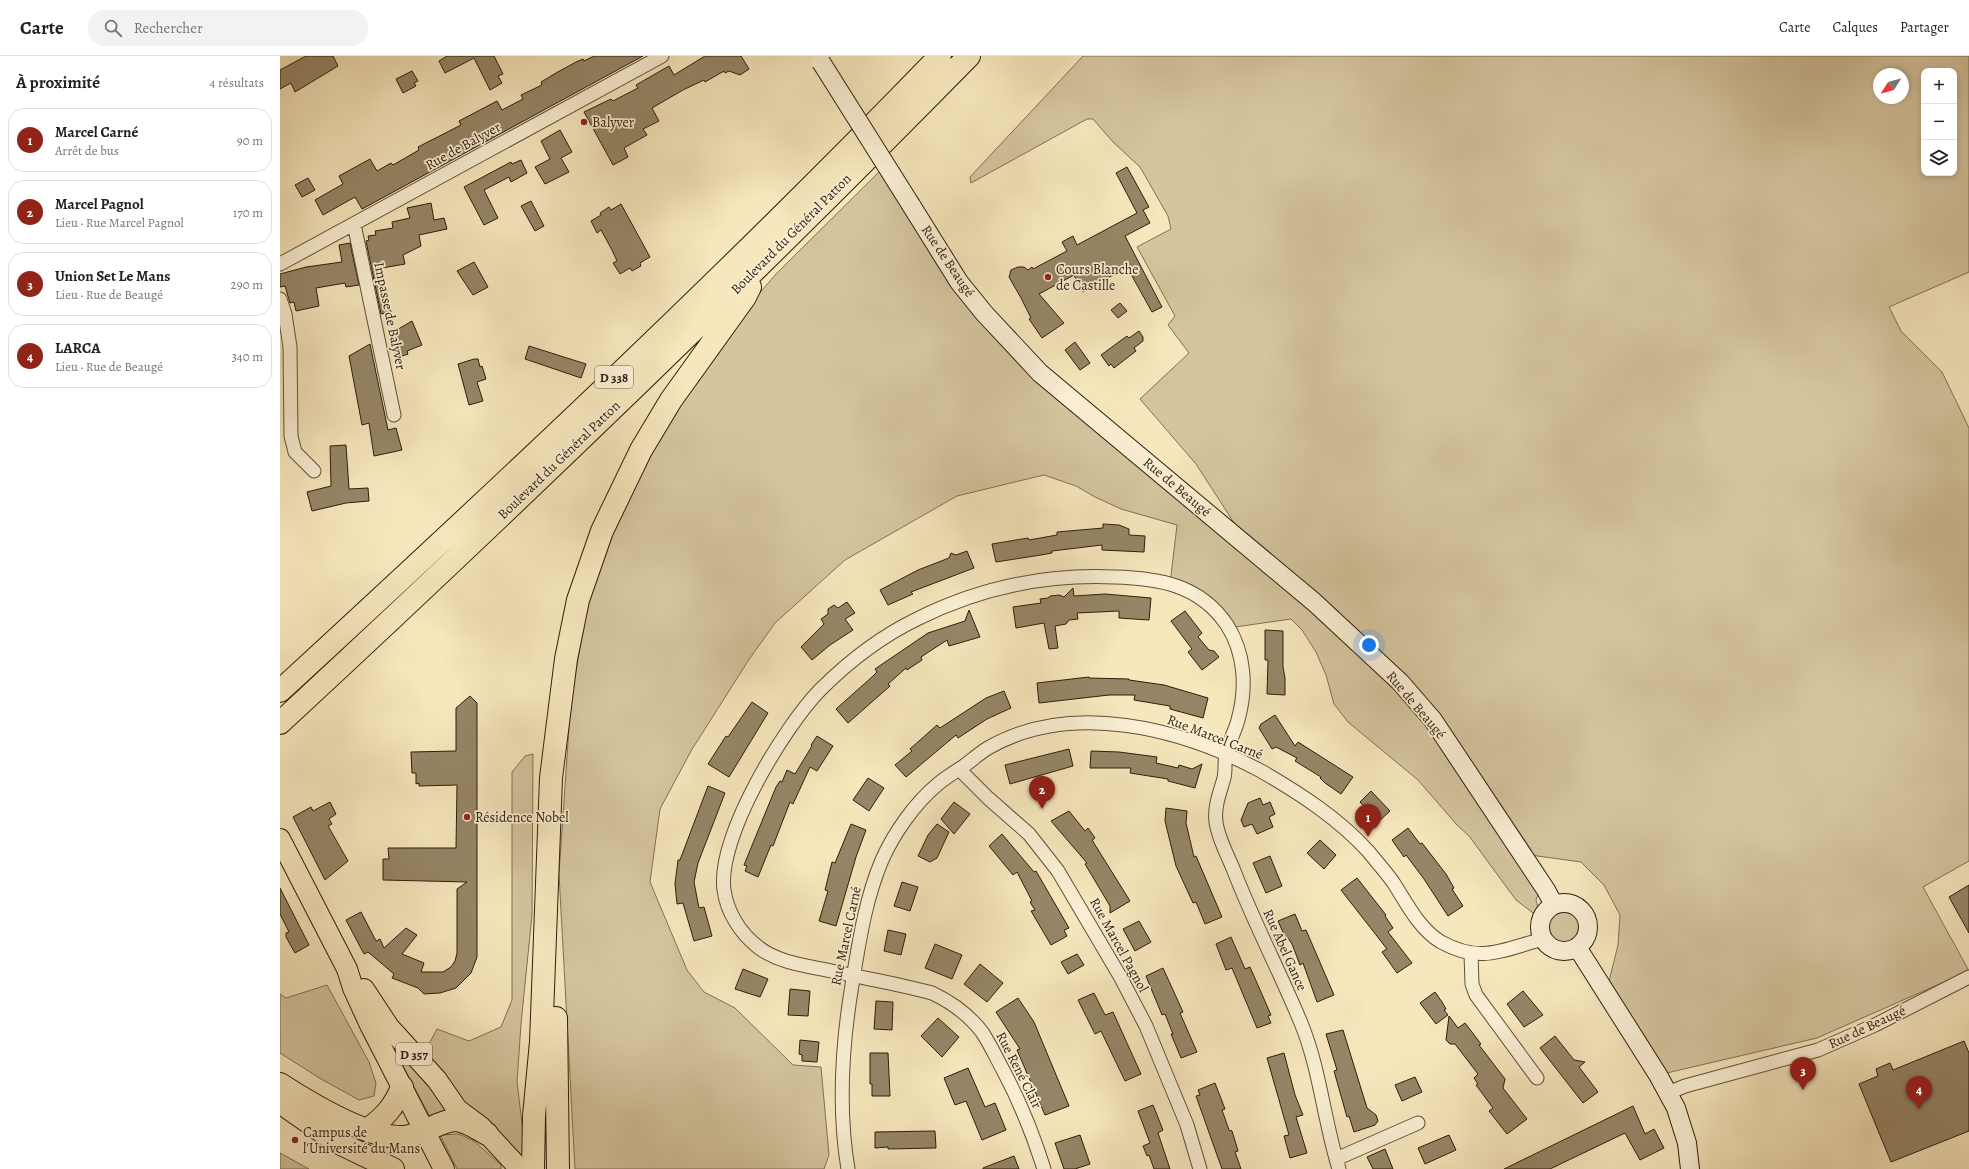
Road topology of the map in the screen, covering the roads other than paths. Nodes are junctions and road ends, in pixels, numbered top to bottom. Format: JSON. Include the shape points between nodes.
{"nodes":[{"id":1,"x":662,"y":56,"type":"edge"},
{"id":2,"x":940,"y":56,"type":"edge"},
{"id":3,"x":969,"y":56,"type":"edge"},
{"id":4,"x":819,"y":59,"type":"edge"},
{"id":5,"x":354,"y":224,"type":"junction"},
{"id":6,"x":280,"y":264,"type":"edge"},
{"id":7,"x":760,"y":266,"type":"junction"},
{"id":8,"x":280,"y":299,"type":"edge"},
{"id":9,"x":394,"y":416,"type":"dead end"},
{"id":10,"x":314,"y":470,"type":"dead end"},
{"id":11,"x":280,"y":691,"type":"edge"},
{"id":12,"x":280,"y":723,"type":"edge"},
{"id":13,"x":1226,"y":755,"type":"junction"},
{"id":14,"x":959,"y":769,"type":"junction"},
{"id":15,"x":551,"y":778,"type":"junction"},
{"id":16,"x":280,"y":839,"type":"edge"},
{"id":17,"x":1554,"y":905,"type":"junction"},
{"id":18,"x":1543,"y":940,"type":"junction"},
{"id":19,"x":1577,"y":947,"type":"junction"},
{"id":20,"x":1472,"y":954,"type":"junction"},
{"id":21,"x":347,"y":969,"type":"junction"},
{"id":22,"x":854,"y":976,"type":"junction"},
{"id":23,"x":1969,"y":977,"type":"edge"},
{"id":24,"x":1537,"y":1078,"type":"dead end"},
{"id":25,"x":280,"y":1084,"type":"edge"},
{"id":26,"x":402,"y":1087,"type":"junction"},
{"id":27,"x":1668,"y":1093,"type":"junction"},
{"id":28,"x":283,"y":1104,"type":"edge"},
{"id":29,"x":1418,"y":1123,"type":"dead end"},
{"id":30,"x":367,"y":1130,"type":"junction"},
{"id":31,"x":425,"y":1131,"type":"junction"},
{"id":32,"x":486,"y":1134,"type":"junction"},
{"id":33,"x":1337,"y":1164,"type":"edge"},
{"id":34,"x":522,"y":1168,"type":"edge"},
{"id":35,"x":393,"y":1169,"type":"edge"},
{"id":36,"x":444,"y":1169,"type":"edge"},
{"id":37,"x":558,"y":1169,"type":"edge"},
{"id":38,"x":848,"y":1169,"type":"edge"},
{"id":39,"x":1044,"y":1169,"type":"edge"},
{"id":40,"x":1200,"y":1169,"type":"edge"},
{"id":41,"x":1690,"y":1169,"type":"edge"}],
"edges":[{"from":1,"to":5,"type":"street","name":"Rue de Balyver"},
{"from":2,"to":11,"type":"highway","name":"Boulevard du Général Patton","number":"D 338","via":[[708,287],[425,558]]},
{"from":3,"to":7,"type":"highway","name":"Boulevard du Général Patton","number":"D 338"},
{"from":4,"to":17,"type":"street","name":"Rue de Beaugé","bridge":true,"via":[[959,282],[984,313],[1040,373],[1314,602],[1400,682],[1433,720]]},
{"from":5,"to":6,"type":"street","name":"Rue de Balyver"},
{"from":5,"to":9,"type":"street","name":"Impasse de Balyver"},
{"from":7,"to":12,"type":"highway","name":"Boulevard du Général Patton","number":"D 338","via":[[440,575]]},
{"from":7,"to":15,"type":"highway","via":[[745,297],[671,400],[641,450],[602,531],[578,600],[566,658]]},
{"from":8,"to":10,"type":"street","via":[[290,347],[291,436],[296,452]]},
{"from":13,"to":14,"type":"street","name":"Rue Marcel Carné","via":[[1159,731],[1095,722],[1065,724],[1016,736],[988,748]]},
{"from":13,"to":20,"type":"street","name":"Rue Marcel Carné","via":[[1310,801],[1331,817],[1367,850],[1390,878],[1426,931],[1453,948]]},
{"from":13,"to":22,"type":"street","name":"Rue Abel Gance","via":[[1242,701],[1243,672],[1239,650],[1226,624],[1207,604],[1188,591],[1165,582],[1100,576],[1066,577],[1013,584],[954,602],[878,641],[818,692],[775,750],[746,804],[732,842],[723,880],[726,902],[735,921],[758,947],[768,954],[793,963]]},
{"from":13,"to":33,"type":"street","name":"Rue Abel Gance","via":[[1225,775],[1216,808],[1216,825],[1251,914],[1302,1026]]},
{"from":14,"to":22,"type":"street","name":"Rue Marcel Carné","via":[[936,785],[919,804],[883,858],[866,908]]},
{"from":14,"to":40,"type":"street","name":"Rue Marcel Pagnol","via":[[1029,834],[1058,870],[1146,1026],[1187,1125]]},
{"from":15,"to":34,"type":"highway","via":[[541,1042],[534,1116]]},
{"from":15,"to":37,"type":"highway"},
{"from":16,"to":21,"type":"main road"},
{"from":17,"to":18,"type":"street","via":[[1541,919],[1540,930]]},
{"from":17,"to":19,"type":"street","via":[[1572,905],[1585,916],[1588,931],[1585,939]]},
{"from":18,"to":19,"type":"street","via":[[1557,950],[1566,951]]},
{"from":18,"to":20,"type":"street","name":"Rue Marcel Carné","via":[[1483,955]]},
{"from":19,"to":27,"type":"street"},
{"from":20,"to":24,"type":"street","via":[[1472,984],[1476,995]]},
{"from":21,"to":26,"type":"main road","number":"D 357","via":[[362,1007]]},
{"from":21,"to":32,"type":"main road","number":"D 357","via":[[389,1027],[438,1080],[457,1109],[474,1120]]},
{"from":22,"to":38,"type":"street","name":"Rue Marcel Carné","via":[[844,1043],[843,1079]]},
{"from":22,"to":39,"type":"street","name":"Rue René Clair","via":[[932,993],[947,1000],[966,1015],[982,1032],[1012,1086],[1033,1133]]},
{"from":23,"to":27,"type":"street","name":"Rue de Beaugé","via":[[1876,1025],[1818,1050],[1685,1086]]},
{"from":25,"to":30,"type":"highway","via":[[326,1111]]},
{"from":26,"to":30,"type":"highway","via":[[388,1112]]},
{"from":26,"to":31,"type":"main road","number":"D 357"},
{"from":27,"to":41,"type":"street","via":[[1676,1108],[1687,1143]]},
{"from":28,"to":35,"type":"highway","via":[[337,1142]]},
{"from":29,"to":33,"type":"street","name":"Rue Abel Gance"},
{"from":30,"to":31,"type":"highway","via":[[404,1137]]},
{"from":31,"to":32,"type":"highway","via":[[455,1120],[471,1125]]},
{"from":31,"to":36,"type":"main road","number":"D 357"},
{"from":32,"to":34,"type":"main road","number":"D 357"}]}
